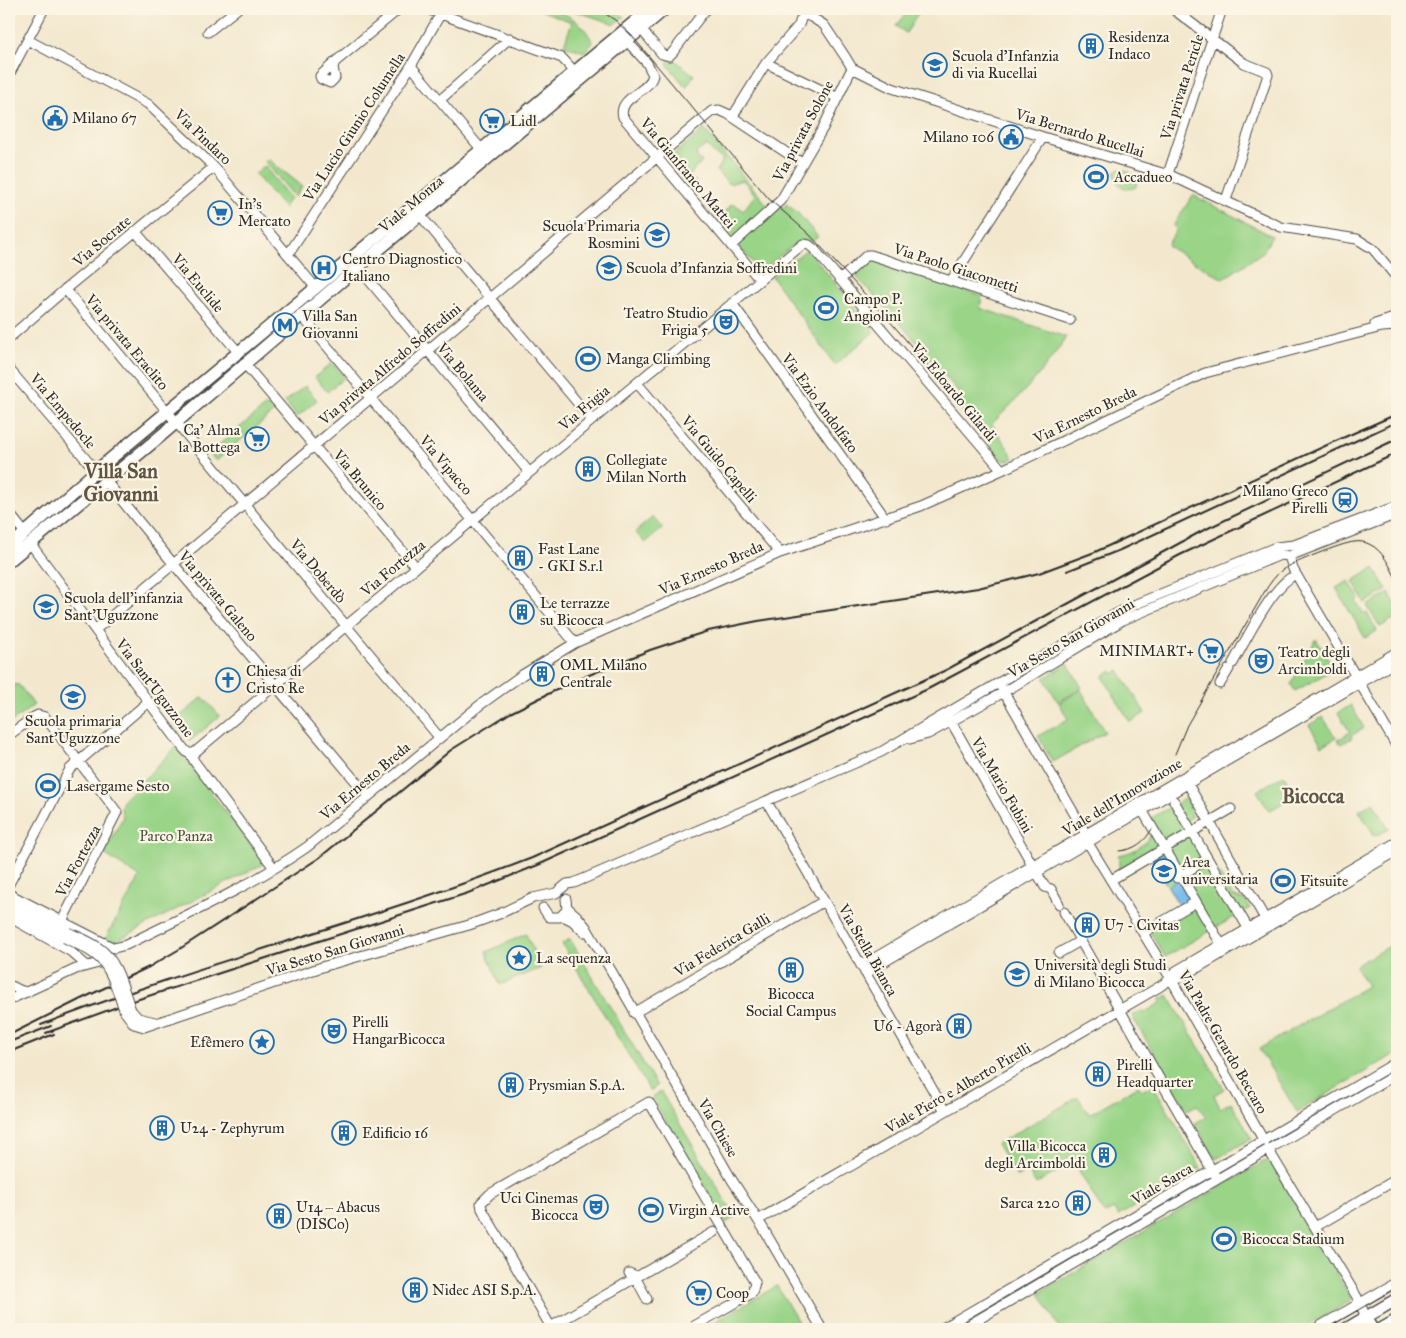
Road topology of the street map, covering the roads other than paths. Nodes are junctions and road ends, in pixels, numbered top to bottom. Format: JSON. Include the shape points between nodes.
{"nodes":[{"id":1,"x":44,"y":9,"type":"edge"},
{"id":2,"x":237,"y":9,"type":"edge"},
{"id":3,"x":399,"y":9,"type":"edge"},
{"id":4,"x":427,"y":9,"type":"edge"},
{"id":5,"x":650,"y":9,"type":"edge"},
{"id":6,"x":665,"y":9,"type":"edge"},
{"id":7,"x":706,"y":9,"type":"edge"},
{"id":8,"x":792,"y":9,"type":"edge"},
{"id":9,"x":1173,"y":9,"type":"edge"},
{"id":10,"x":1222,"y":9,"type":"edge"},
{"id":11,"x":441,"y":13,"type":"junction"},
{"id":12,"x":803,"y":13,"type":"junction"},
{"id":13,"x":641,"y":29,"type":"junction"},
{"id":14,"x":208,"y":32,"type":"dead end"},
{"id":15,"x":624,"y":37,"type":"junction"},
{"id":16,"x":510,"y":38,"type":"junction"},
{"id":17,"x":1212,"y":38,"type":"junction"},
{"id":18,"x":28,"y":40,"type":"junction"},
{"id":19,"x":335,"y":62,"type":"dead end"},
{"id":20,"x":766,"y":63,"type":"junction"},
{"id":21,"x":411,"y":66,"type":"junction"},
{"id":22,"x":852,"y":68,"type":"junction"},
{"id":23,"x":575,"y":72,"type":"junction"},
{"id":24,"x":9,"y":75,"type":"edge"},
{"id":25,"x":838,"y":98,"type":"junction"},
{"id":26,"x":440,"y":100,"type":"junction"},
{"id":27,"x":733,"y":116,"type":"junction"},
{"id":28,"x":1043,"y":137,"type":"junction"},
{"id":29,"x":482,"y":150,"type":"junction"},
{"id":30,"x":656,"y":158,"type":"junction"},
{"id":31,"x":802,"y":163,"type":"junction"},
{"id":32,"x":214,"y":167,"type":"junction"},
{"id":33,"x":1168,"y":174,"type":"junction"},
{"id":34,"x":1226,"y":200,"type":"junction"},
{"id":35,"x":420,"y":215,"type":"junction"},
{"id":36,"x":136,"y":231,"type":"junction"},
{"id":37,"x":806,"y":244,"type":"joint"},
{"id":38,"x":731,"y":246,"type":"junction"},
{"id":39,"x":288,"y":255,"type":"junction"},
{"id":40,"x":358,"y":267,"type":"junction"},
{"id":41,"x":1397,"y":278,"type":"edge"},
{"id":42,"x":760,"y":280,"type":"junction"},
{"id":43,"x":840,"y":280,"type":"junction"},
{"id":44,"x":951,"y":281,"type":"junction"},
{"id":45,"x":65,"y":289,"type":"junction"},
{"id":46,"x":319,"y":292,"type":"junction"},
{"id":47,"x":489,"y":298,"type":"junction"},
{"id":48,"x":732,"y":304,"type":"junction"},
{"id":49,"x":297,"y":311,"type":"junction"},
{"id":50,"x":1397,"y":317,"type":"edge"},
{"id":51,"x":1070,"y":320,"type":"dead end"},
{"id":52,"x":1397,"y":326,"type":"edge"},
{"id":53,"x":1367,"y":331,"type":"junction"},
{"id":54,"x":9,"y":338,"type":"edge"},
{"id":55,"x":427,"y":351,"type":"junction"},
{"id":56,"x":242,"y":358,"type":"junction"},
{"id":57,"x":9,"y":369,"type":"edge"},
{"id":58,"x":637,"y":383,"type":"junction"},
{"id":59,"x":371,"y":398,"type":"junction"},
{"id":60,"x":168,"y":412,"type":"junction"},
{"id":61,"x":592,"y":420,"type":"junction"},
{"id":62,"x":176,"y":422,"type":"junction"},
{"id":63,"x":314,"y":447,"type":"junction"},
{"id":64,"x":1002,"y":470,"type":"junction"},
{"id":65,"x":96,"y":471,"type":"junction"},
{"id":66,"x":529,"y":472,"type":"junction"},
{"id":67,"x":106,"y":481,"type":"junction"},
{"id":68,"x":244,"y":504,"type":"junction"},
{"id":69,"x":1397,"y":506,"type":"edge"},
{"id":70,"x":9,"y":513,"type":"edge"},
{"id":71,"x":1397,"y":514,"type":"edge"},
{"id":72,"x":886,"y":519,"type":"junction"},
{"id":73,"x":472,"y":520,"type":"junction"},
{"id":74,"x":28,"y":538,"type":"junction"},
{"id":75,"x":9,"y":547,"type":"edge"},
{"id":76,"x":780,"y":553,"type":"junction"},
{"id":77,"x":1289,"y":556,"type":"junction"},
{"id":78,"x":9,"y":561,"type":"edge"},
{"id":79,"x":174,"y":564,"type":"junction"},
{"id":80,"x":416,"y":567,"type":"junction"},
{"id":81,"x":1290,"y":578,"type":"dead end"},
{"id":82,"x":346,"y":626,"type":"junction"},
{"id":83,"x":95,"y":630,"type":"junction"},
{"id":84,"x":575,"y":643,"type":"junction"},
{"id":85,"x":1397,"y":652,"type":"edge"},
{"id":86,"x":1397,"y":661,"type":"edge"},
{"id":87,"x":1358,"y":680,"type":"junction"},
{"id":88,"x":999,"y":683,"type":"junction"},
{"id":89,"x":1220,"y":684,"type":"dead end"},
{"id":90,"x":276,"y":686,"type":"junction"},
{"id":91,"x":1004,"y":692,"type":"junction"},
{"id":92,"x":148,"y":702,"type":"junction"},
{"id":93,"x":954,"y":710,"type":"junction"},
{"id":94,"x":950,"y":722,"type":"junction"},
{"id":95,"x":9,"y":735,"type":"edge"},
{"id":96,"x":439,"y":737,"type":"junction"},
{"id":97,"x":898,"y":743,"type":"junction"},
{"id":98,"x":1397,"y":747,"type":"edge"},
{"id":99,"x":194,"y":753,"type":"junction"},
{"id":100,"x":79,"y":761,"type":"junction"},
{"id":101,"x":1186,"y":780,"type":"junction"},
{"id":102,"x":368,"y":796,"type":"junction"},
{"id":103,"x":1174,"y":801,"type":"dead end"},
{"id":104,"x":767,"y":802,"type":"junction"},
{"id":105,"x":1231,"y":809,"type":"dead end"},
{"id":106,"x":1142,"y":810,"type":"junction"},
{"id":107,"x":1209,"y":822,"type":"junction"},
{"id":108,"x":1192,"y":832,"type":"junction"},
{"id":109,"x":1087,"y":839,"type":"junction"},
{"id":110,"x":1397,"y":842,"type":"edge"},
{"id":111,"x":1164,"y":848,"type":"junction"},
{"id":112,"x":1397,"y":852,"type":"edge"},
{"id":113,"x":1208,"y":859,"type":"junction"},
{"id":114,"x":274,"y":868,"type":"junction"},
{"id":115,"x":1035,"y":869,"type":"junction"},
{"id":116,"x":1179,"y":877,"type":"junction"},
{"id":117,"x":1111,"y":880,"type":"junction"},
{"id":118,"x":574,"y":883,"type":"junction"},
{"id":119,"x":9,"y":884,"type":"edge"},
{"id":120,"x":9,"y":894,"type":"edge"},
{"id":121,"x":551,"y":895,"type":"junction"},
{"id":122,"x":824,"y":901,"type":"junction"},
{"id":123,"x":1196,"y":902,"type":"junction"},
{"id":124,"x":9,"y":903,"type":"edge"},
{"id":125,"x":523,"y":904,"type":"junction"},
{"id":126,"x":543,"y":908,"type":"junction"},
{"id":127,"x":566,"y":908,"type":"junction"},
{"id":128,"x":9,"y":912,"type":"edge"},
{"id":129,"x":9,"y":918,"type":"edge"},
{"id":130,"x":63,"y":919,"type":"junction"},
{"id":131,"x":1267,"y":923,"type":"junction"},
{"id":132,"x":1248,"y":928,"type":"junction"},
{"id":133,"x":1148,"y":930,"type":"dead end"},
{"id":134,"x":66,"y":935,"type":"junction"},
{"id":135,"x":1080,"y":941,"type":"junction"},
{"id":136,"x":1221,"y":944,"type":"junction"},
{"id":137,"x":1059,"y":953,"type":"dead end"},
{"id":138,"x":98,"y":963,"type":"dead end"},
{"id":139,"x":86,"y":965,"type":"junction"},
{"id":140,"x":863,"y":969,"type":"junction"},
{"id":141,"x":1171,"y":979,"type":"junction"},
{"id":142,"x":9,"y":985,"type":"edge"},
{"id":143,"x":9,"y":989,"type":"edge"},
{"id":144,"x":28,"y":992,"type":"junction"},
{"id":145,"x":9,"y":998,"type":"edge"},
{"id":146,"x":1120,"y":1009,"type":"junction"},
{"id":147,"x":634,"y":1013,"type":"junction"},
{"id":148,"x":1397,"y":1062,"type":"edge"},
{"id":149,"x":1397,"y":1074,"type":"edge"},
{"id":150,"x":945,"y":1111,"type":"junction"},
{"id":151,"x":1266,"y":1145,"type":"junction"},
{"id":152,"x":1212,"y":1170,"type":"junction"},
{"id":153,"x":1217,"y":1179,"type":"junction"},
{"id":154,"x":1397,"y":1179,"type":"edge"},
{"id":155,"x":758,"y":1220,"type":"junction"},
{"id":156,"x":1315,"y":1227,"type":"junction"},
{"id":157,"x":714,"y":1232,"type":"dead end"},
{"id":158,"x":633,"y":1274,"type":"junction"},
{"id":159,"x":1397,"y":1282,"type":"edge"},
{"id":160,"x":647,"y":1299,"type":"dead end"},
{"id":161,"x":1397,"y":1299,"type":"edge"},
{"id":162,"x":1359,"y":1304,"type":"junction"},
{"id":163,"x":1366,"y":1317,"type":"junction"},
{"id":164,"x":1397,"y":1320,"type":"edge"},
{"id":165,"x":553,"y":1327,"type":"edge"},
{"id":166,"x":689,"y":1329,"type":"edge"},
{"id":167,"x":822,"y":1329,"type":"edge"},
{"id":168,"x":941,"y":1329,"type":"edge"},
{"id":169,"x":962,"y":1329,"type":"edge"},
{"id":170,"x":1315,"y":1329,"type":"edge"},
{"id":171,"x":1346,"y":1329,"type":"edge"},
{"id":172,"x":1372,"y":1329,"type":"edge"},
{"id":173,"x":1382,"y":1329,"type":"edge"}],
"edges":[{"from":1,"to":18,"type":"street"},
{"from":2,"to":14,"type":"street"},
{"from":3,"to":19,"type":"street"},
{"from":4,"to":11,"type":"street"},
{"from":5,"to":15,"type":"main road","name":"Viale Monza"},
{"from":6,"to":13,"type":"main road","name":"Viale Monza"},
{"from":7,"to":13,"type":"street","via":[[668,56],[662,54]]},
{"from":8,"to":12,"type":"street"},
{"from":9,"to":17,"type":"street"},
{"from":10,"to":17,"type":"street","name":"Via privata Pericle"},
{"from":11,"to":16,"type":"street"},
{"from":11,"to":21,"type":"street","name":"Via Lucio Giunio Columella"},
{"from":12,"to":20,"type":"street","via":[[799,25]]},
{"from":12,"to":22,"type":"street","via":[[826,27]]},
{"from":13,"to":15,"type":"main road","name":"Viale Monza"},
{"from":15,"to":23,"type":"main road","name":"Viale Monza"},
{"from":15,"to":30,"type":"street","name":"Via Gianfranco Mattei","via":[[647,63],[653,75],[622,112]]},
{"from":15,"to":35,"type":"main road","name":"Viale Monza"},
{"from":16,"to":23,"type":"street","via":[[562,58]]},
{"from":16,"to":26,"type":"street"},
{"from":17,"to":33,"type":"street","name":"Via privata Pericle"},
{"from":17,"to":34,"type":"street","via":[[1244,63],[1267,72],[1268,76]]},
{"from":18,"to":24,"type":"street"},
{"from":18,"to":32,"type":"street","name":"Via Pindaro","via":[[145,102]]},
{"from":20,"to":25,"type":"street"},
{"from":20,"to":27,"type":"street"},
{"from":21,"to":26,"type":"street"},
{"from":21,"to":39,"type":"street","name":"Via Lucio Giunio Columella"},
{"from":22,"to":25,"type":"street","name":"Via privata Solone"},
{"from":22,"to":28,"type":"street","name":"Via Bernardo Rucellai","via":[[910,94]]},
{"from":23,"to":29,"type":"main road","name":"Viale Monza"},
{"from":25,"to":31,"type":"street","name":"Via privata Solone"},
{"from":26,"to":29,"type":"street"},
{"from":27,"to":30,"type":"street","name":"Via privata Alfredo Soffredini","via":[[724,111],[712,111]]},
{"from":27,"to":31,"type":"street"},
{"from":28,"to":33,"type":"street","name":"Via Bernardo Rucellai"},
{"from":28,"to":44,"type":"street"},
{"from":29,"to":46,"type":"main road","name":"Viale Monza"},
{"from":30,"to":38,"type":"street","name":"Via Gianfranco Mattei"},
{"from":30,"to":47,"type":"street","name":"Via privata Alfredo Soffredini"},
{"from":31,"to":38,"type":"street","name":"Via privata Solone","via":[[777,206]]},
{"from":32,"to":36,"type":"street","name":"Via Socrate"},
{"from":32,"to":39,"type":"street","name":"Via Pindaro"},
{"from":33,"to":34,"type":"street","name":"Via Bernardo Rucellai"},
{"from":34,"to":41,"type":"street","name":"Via Bernardo Rucellai","via":[[1281,226],[1366,243]]},
{"from":35,"to":40,"type":"main road","name":"Viale Monza"},
{"from":35,"to":47,"type":"street"},
{"from":36,"to":45,"type":"street","name":"Via Socrate"},
{"from":36,"to":56,"type":"street","name":"Via Euclide"},
{"from":37,"to":42,"type":"street","name":"Via Frigia","via":[[799,246]]},
{"from":37,"to":43,"type":"street","name":"Via Edoardo Gilardi","via":[[814,248]]},
{"from":38,"to":42,"type":"street","name":"Via Gianfranco Mattei"},
{"from":39,"to":46,"type":"street","name":"Via Pindaro"},
{"from":40,"to":46,"type":"main road","name":"Viale Monza"},
{"from":40,"to":55,"type":"street","name":"Via Bolama"},
{"from":42,"to":48,"type":"street","name":"Via Frigia"},
{"from":43,"to":44,"type":"street","name":"Via Paolo Giacometti","via":[[870,255]]},
{"from":43,"to":64,"type":"street","name":"Via Edoardo Gilardi"},
{"from":44,"to":51,"type":"street","name":"Via Paolo Giacometti"},
{"from":45,"to":54,"type":"street","name":"Via Socrate"},
{"from":45,"to":60,"type":"street","name":"Via privata Eraclito"},
{"from":46,"to":49,"type":"main road","name":"Viale Monza"},
{"from":47,"to":55,"type":"street","name":"Via privata Alfredo Soffredini"},
{"from":47,"to":61,"type":"street"},
{"from":48,"to":58,"type":"street","name":"Via Frigia"},
{"from":48,"to":72,"type":"street","name":"Via Ezio Andolfato"},
{"from":49,"to":56,"type":"main road","name":"Viale Monza"},
{"from":49,"to":59,"type":"street","name":"Via Vipacco"},
{"from":50,"to":53,"type":"street","name":"Via Ernesto Breda","via":[[1375,324]]},
{"from":52,"to":53,"type":"street","name":"Via Ernesto Breda"},
{"from":53,"to":64,"type":"street","name":"Via Ernesto Breda","via":[[1205,373]]},
{"from":55,"to":59,"type":"street","name":"Via privata Alfredo Soffredini"},
{"from":55,"to":66,"type":"street","name":"Via Bolama"},
{"from":56,"to":60,"type":"main road","name":"Viale Monza"},
{"from":56,"to":62,"type":"main road","name":"Viale Monza"},
{"from":56,"to":63,"type":"street","name":"Via Brunico"},
{"from":57,"to":65,"type":"street","name":"Via Empedocle"},
{"from":58,"to":61,"type":"street","name":"Via Frigia"},
{"from":58,"to":76,"type":"street","name":"Via Guido Capelli"},
{"from":59,"to":63,"type":"street","name":"Via privata Alfredo Soffredini"},
{"from":59,"to":73,"type":"street","name":"Via Vipacco"},
{"from":60,"to":62,"type":"street"},
{"from":60,"to":65,"type":"main road","name":"Viale Monza"},
{"from":61,"to":66,"type":"street","name":"Via Frigia"},
{"from":62,"to":67,"type":"main road","name":"Viale Monza"},
{"from":62,"to":68,"type":"street","name":"Via Doberdò"},
{"from":63,"to":68,"type":"street","name":"Via privata Alfredo Soffredini"},
{"from":63,"to":80,"type":"street","name":"Via Brunico"},
{"from":64,"to":72,"type":"street","name":"Via Ernesto Breda"},
{"from":65,"to":74,"type":"main road","name":"Viale Monza"},
{"from":66,"to":73,"type":"street","name":"Via Frigia"},
{"from":67,"to":74,"type":"main road","name":"Viale Monza"},
{"from":67,"to":79,"type":"street","name":"Via privata Galeno"},
{"from":68,"to":79,"type":"street","name":"Via privata Alfredo Soffredini"},
{"from":68,"to":82,"type":"street","name":"Via Doberdò"},
{"from":69,"to":88,"type":"street","name":"Via Sesto San Giovanni","via":[[1294,545],[1276,547],[1136,604]]},
{"from":70,"to":74,"type":"street","name":"Via Sant'Uguzzone"},
{"from":71,"to":77,"type":"street","name":"Via Sesto San Giovanni"},
{"from":72,"to":76,"type":"street","name":"Via Ernesto Breda"},
{"from":73,"to":80,"type":"street","name":"Via Fortezza"},
{"from":73,"to":84,"type":"street","name":"Via Vipacco"},
{"from":74,"to":75,"type":"main road","name":"Viale Monza"},
{"from":74,"to":78,"type":"main road","name":"Viale Monza"},
{"from":74,"to":83,"type":"street","name":"Via Sant'Uguzzone"},
{"from":76,"to":84,"type":"street","name":"Via Ernesto Breda"},
{"from":77,"to":87,"type":"street","via":[[1293,569]]},
{"from":77,"to":91,"type":"street","name":"Via Sesto San Giovanni","via":[[1280,555],[1123,620]]},
{"from":79,"to":83,"type":"street","name":"Via privata Alfredo Soffredini"},
{"from":79,"to":90,"type":"street","name":"Via privata Galeno"},
{"from":80,"to":82,"type":"street","name":"Via Fortezza"},
{"from":81,"to":89,"type":"street","via":[[1282,583],[1270,600]]},
{"from":82,"to":90,"type":"street","name":"Via Fortezza"},
{"from":82,"to":96,"type":"street","name":"Via Doberdò"},
{"from":83,"to":92,"type":"street","name":"Via Sant'Uguzzone"},
{"from":84,"to":96,"type":"street","name":"Via Ernesto Breda","via":[[517,679]]},
{"from":85,"to":87,"type":"street","name":"Viale dell'Innovazione"},
{"from":86,"to":87,"type":"street","name":"Viale dell'Innovazione"},
{"from":87,"to":98,"type":"street"},
{"from":87,"to":101,"type":"street","name":"Viale dell'Innovazione"},
{"from":88,"to":91,"type":"street","name":"Via Padre Gerardo Beccaro"},
{"from":88,"to":93,"type":"street","name":"Via Sesto San Giovanni"},
{"from":90,"to":99,"type":"street","name":"Via Fortezza"},
{"from":90,"to":102,"type":"street","name":"Via privata Galeno"},
{"from":91,"to":94,"type":"street","name":"Via Sesto San Giovanni"},
{"from":91,"to":109,"type":"street","name":"Via Padre Gerardo Beccaro"},
{"from":92,"to":99,"type":"street","name":"Via Sant'Uguzzone","via":[[184,749]]},
{"from":92,"to":100,"type":"street"},
{"from":93,"to":94,"type":"street","via":[[948,717]]},
{"from":93,"to":97,"type":"street","name":"Via Sesto San Giovanni"},
{"from":94,"to":97,"type":"street","name":"Via Sesto San Giovanni","via":[[928,734]]},
{"from":94,"to":115,"type":"street","name":"Via Mario Fubini"},
{"from":95,"to":100,"type":"street","via":[[34,716],[42,715]]},
{"from":96,"to":102,"type":"street","name":"Via Ernesto Breda"},
{"from":97,"to":104,"type":"street","name":"Via Sesto San Giovanni"},
{"from":99,"to":114,"type":"street","name":"Via Sant'Uguzzone","via":[[194,760]]},
{"from":100,"to":119,"type":"street","via":[[67,773]]},
{"from":100,"to":130,"type":"street","name":"Via Fortezza","via":[[117,810],[117,816]]},
{"from":101,"to":106,"type":"street","name":"Viale dell'Innovazione"},
{"from":101,"to":107,"type":"street"},
{"from":101,"to":109,"type":"street","name":"Viale dell'Innovazione"},
{"from":102,"to":114,"type":"street","name":"Via Ernesto Breda","via":[[307,847]]},
{"from":103,"to":108,"type":"street"},
{"from":104,"to":118,"type":"street","name":"Via Sesto San Giovanni"},
{"from":104,"to":122,"type":"street","name":"Via Stella Bianca"},
{"from":105,"to":107,"type":"street"},
{"from":106,"to":109,"type":"street","name":"Viale dell'Innovazione"},
{"from":106,"to":111,"type":"street","name":"Viale dell'Innovazione"},
{"from":107,"to":108,"type":"street"},
{"from":107,"to":131,"type":"street"},
{"from":108,"to":111,"type":"street"},
{"from":108,"to":113,"type":"street"},
{"from":109,"to":115,"type":"street","name":"Viale dell'Innovazione"},
{"from":109,"to":117,"type":"street","name":"Via Padre Gerardo Beccaro"},
{"from":110,"to":131,"type":"street","name":"Viale Piero e Alberto Pirelli"},
{"from":111,"to":116,"type":"street","name":"Viale dell'Innovazione"},
{"from":111,"to":117,"type":"street"},
{"from":112,"to":131,"type":"street","name":"Viale Piero e Alberto Pirelli"},
{"from":113,"to":116,"type":"street"},
{"from":113,"to":132,"type":"street"},
{"from":114,"to":130,"type":"street","name":"Via Ernesto Breda","via":[[114,952]]},
{"from":115,"to":135,"type":"street","name":"Via Mario Fubini","via":[[1045,887],[1051,889]]},
{"from":115,"to":140,"type":"street","name":"Viale dell'Innovazione"},
{"from":116,"to":123,"type":"street","name":"Viale dell'Innovazione"},
{"from":117,"to":141,"type":"street","name":"Via Padre Gerardo Beccaro"},
{"from":118,"to":121,"type":"street","name":"Via Sesto San Giovanni"},
{"from":118,"to":127,"type":"street"},
{"from":120,"to":130,"type":"street"},
{"from":121,"to":125,"type":"street","name":"Via Sesto San Giovanni","via":[[538,896]]},
{"from":121,"to":126,"type":"street","via":[[543,902]]},
{"from":121,"to":127,"type":"street","via":[[562,895]]},
{"from":122,"to":140,"type":"street","name":"Via Stella Bianca"},
{"from":122,"to":147,"type":"street","name":"Via Federica Galli"},
{"from":123,"to":133,"type":"street"},
{"from":123,"to":136,"type":"street","name":"Viale dell'Innovazione"},
{"from":124,"to":134,"type":"street"},
{"from":125,"to":126,"type":"street"},
{"from":125,"to":134,"type":"street","name":"Via Sesto San Giovanni","bridge":true,"via":[[469,925],[325,966],[155,1022],[138,1018],[128,1011],[103,962]]},
{"from":126,"to":127,"type":"street","name":"Via Chiese","via":[[551,918],[557,918]]},
{"from":127,"to":147,"type":"street","name":"Via Chiese","via":[[573,921],[592,940]]},
{"from":128,"to":134,"type":"street"},
{"from":129,"to":139,"type":"street","via":[[67,949]]},
{"from":131,"to":132,"type":"street","name":"Viale Piero e Alberto Pirelli"},
{"from":131,"to":141,"type":"street","name":"Viale Piero e Alberto Pirelli","via":[[1180,978]]},
{"from":132,"to":136,"type":"street","name":"Viale Piero e Alberto Pirelli"},
{"from":135,"to":137,"type":"street"},
{"from":135,"to":146,"type":"street","name":"Via Mario Fubini"},
{"from":136,"to":141,"type":"street","name":"Viale Piero e Alberto Pirelli","via":[[1176,970]]},
{"from":138,"to":139,"type":"street"},
{"from":139,"to":144,"type":"street"},
{"from":140,"to":150,"type":"street","name":"Via Stella Bianca"},
{"from":141,"to":146,"type":"street","name":"Viale Piero e Alberto Pirelli"},
{"from":141,"to":151,"type":"street","name":"Via Padre Gerardo Beccaro"},
{"from":142,"to":144,"type":"street"},
{"from":143,"to":145,"type":"street"},
{"from":144,"to":145,"type":"street"},
{"from":146,"to":150,"type":"street","name":"Viale Piero e Alberto Pirelli"},
{"from":146,"to":152,"type":"street","name":"Via Mario Fubini"},
{"from":147,"to":155,"type":"street","name":"Via Chiese"},
{"from":148,"to":151,"type":"street","name":"Viale Sarca"},
{"from":149,"to":151,"type":"street","name":"Viale Sarca"},
{"from":150,"to":155,"type":"street","name":"Viale Piero e Alberto Pirelli"},
{"from":151,"to":152,"type":"street","name":"Viale Sarca"},
{"from":151,"to":153,"type":"street","name":"Viale Sarca"},
{"from":151,"to":156,"type":"street","name":"Via Padre Gerardo Beccaro"},
{"from":152,"to":153,"type":"street","name":"Via Mario Fubini"},
{"from":152,"to":168,"type":"street","name":"Viale Sarca"},
{"from":153,"to":169,"type":"street","name":"Viale Sarca"},
{"from":154,"to":156,"type":"street"},
{"from":155,"to":167,"type":"street","name":"Via Chiese"},
{"from":156,"to":162,"type":"street","name":"Via Padre Gerardo Beccaro"},
{"from":157,"to":158,"type":"street"},
{"from":158,"to":160,"type":"street"},
{"from":158,"to":165,"type":"street"},
{"from":159,"to":162,"type":"street"},
{"from":161,"to":163,"type":"main road"},
{"from":162,"to":163,"type":"street","name":"Via Padre Gerardo Beccaro"},
{"from":162,"to":170,"type":"street"},
{"from":163,"to":171,"type":"main road"},
{"from":163,"to":172,"type":"main road"},
{"from":164,"to":173,"type":"main road"},
{"from":165,"to":166,"type":"street","via":[[481,1203],[490,1194],[649,1102],[755,1282],[752,1293]]}]}
